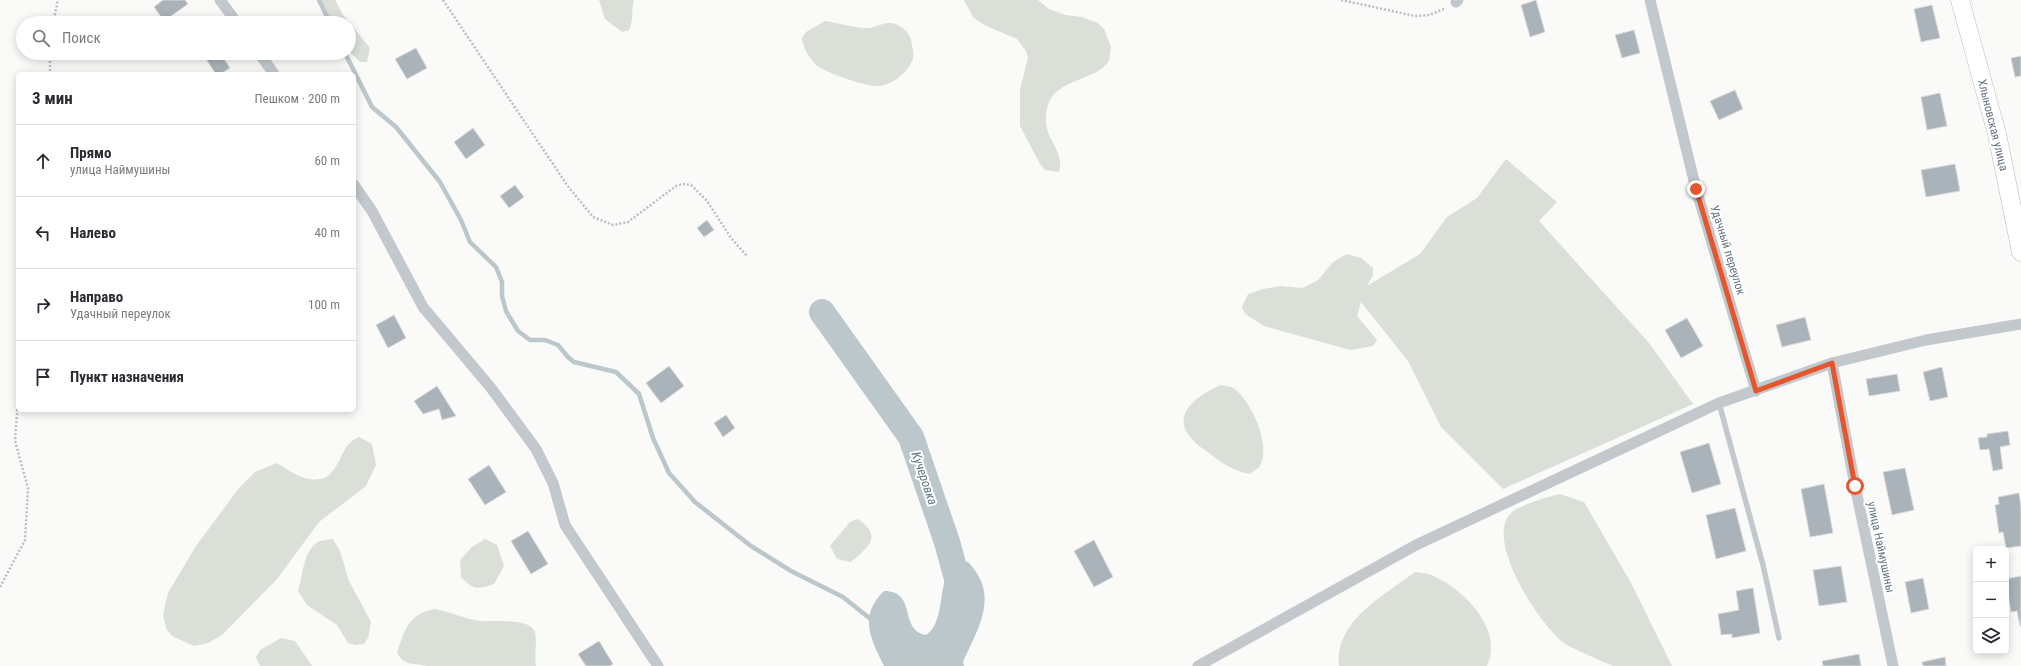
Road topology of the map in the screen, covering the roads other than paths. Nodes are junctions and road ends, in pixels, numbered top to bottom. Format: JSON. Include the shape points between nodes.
{"nodes":[{"id":1,"x":220,"y":0,"type":"edge"},
{"id":2,"x":1650,"y":0,"type":"edge"},
{"id":3,"x":1960,"y":0,"type":"edge"},
{"id":4,"x":232,"y":16,"type":"edge"},
{"id":5,"x":264,"y":60,"type":"edge"},
{"id":6,"x":273,"y":72,"type":"edge"},
{"id":7,"x":356,"y":188,"type":"edge"},
{"id":8,"x":2021,"y":252,"type":"edge"},
{"id":9,"x":2021,"y":324,"type":"edge"},
{"id":10,"x":1832,"y":363,"type":"junction"},
{"id":11,"x":1756,"y":391,"type":"junction"},
{"id":12,"x":1719,"y":403,"type":"junction"},
{"id":13,"x":1779,"y":638,"type":"dead end"},
{"id":14,"x":658,"y":666,"type":"edge"},
{"id":15,"x":1198,"y":666,"type":"edge"},
{"id":16,"x":1893,"y":666,"type":"edge"}],
"edges":[{"from":1,"to":4,"type":"street"},
{"from":2,"to":11,"type":"street","name":"Удачный переулок","via":[[1696,189]]},
{"from":3,"to":8,"type":"main road","name":"Хлыновская улица","via":[[1997,134]]},
{"from":5,"to":6,"type":"street"},
{"from":7,"to":14,"type":"street","via":[[372,211],[423,307],[491,388],[536,449],[553,483],[565,525]]},
{"from":9,"to":10,"type":"street","via":[[1926,340]]},
{"from":10,"to":11,"type":"street"},
{"from":10,"to":16,"type":"street","name":"улица Наймушины"},
{"from":11,"to":12,"type":"street"},
{"from":12,"to":13,"type":"lane","via":[[1763,565]]},
{"from":12,"to":15,"type":"street","via":[[1416,545]]}]}
